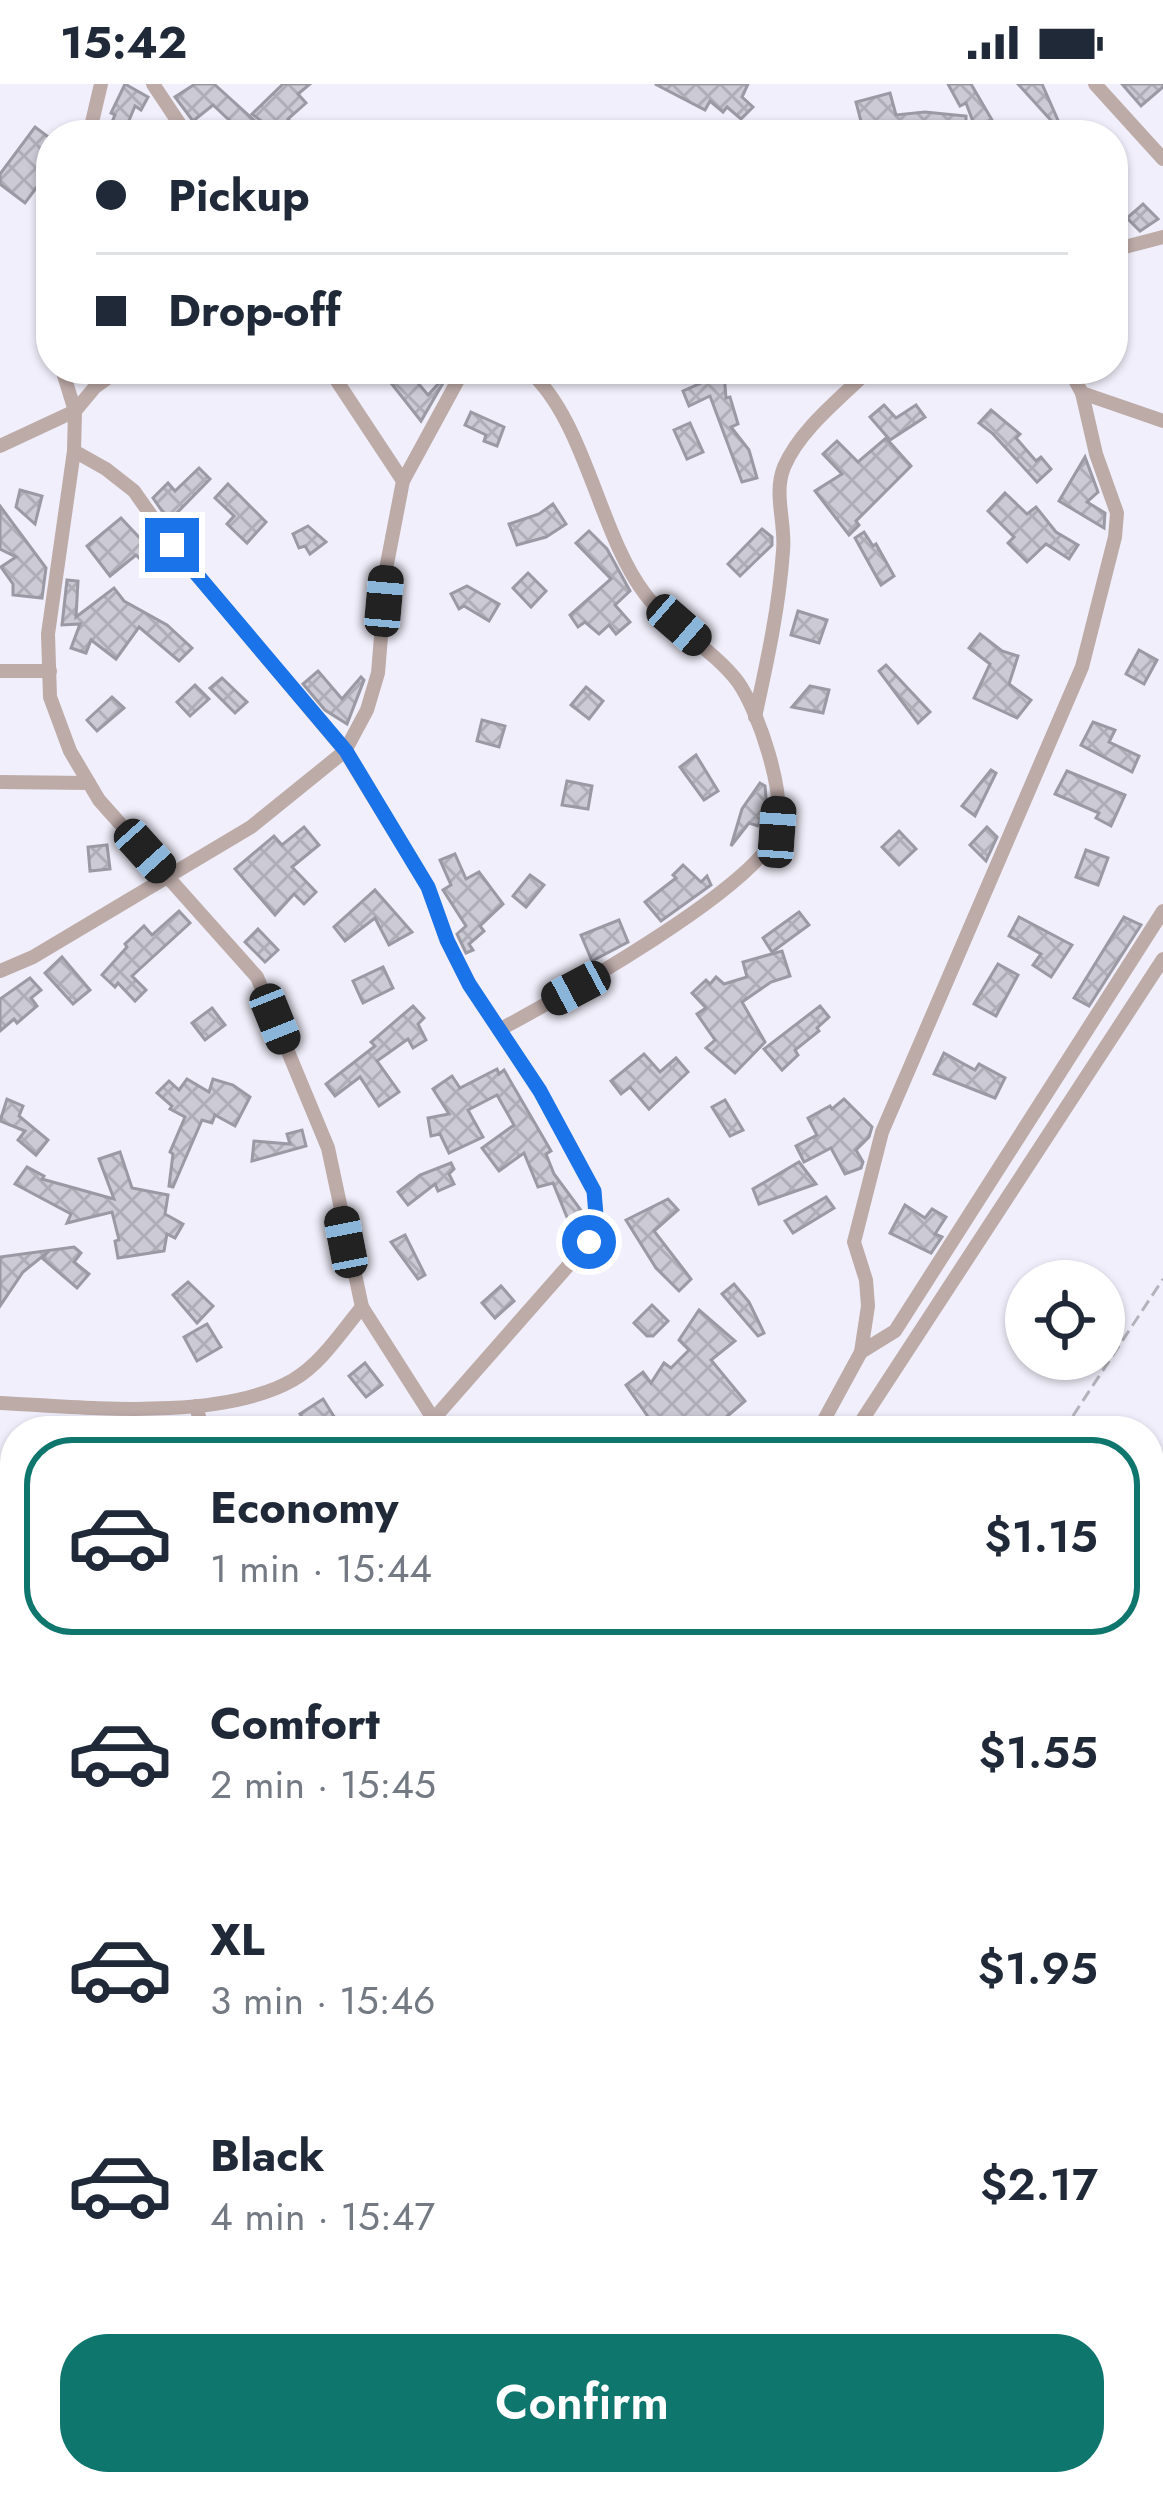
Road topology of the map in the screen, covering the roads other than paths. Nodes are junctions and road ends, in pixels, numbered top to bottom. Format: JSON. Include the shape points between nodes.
{"nodes":[{"id":1,"x":101,"y":84,"type":"edge"},
{"id":2,"x":154,"y":84,"type":"edge"},
{"id":3,"x":1095,"y":84,"type":"edge"},
{"id":4,"x":92,"y":120,"type":"edge"},
{"id":5,"x":177,"y":120,"type":"edge"},
{"id":6,"x":1128,"y":120,"type":"edge"},
{"id":7,"x":1128,"y":120,"type":"edge"},
{"id":8,"x":1163,"y":159,"type":"edge"},
{"id":9,"x":1163,"y":237,"type":"edge"},
{"id":10,"x":1128,"y":246,"type":"edge"},
{"id":11,"x":67,"y":384,"type":"edge"},
{"id":12,"x":99,"y":384,"type":"edge"},
{"id":13,"x":339,"y":384,"type":"edge"},
{"id":14,"x":456,"y":384,"type":"edge"},
{"id":15,"x":538,"y":384,"type":"edge"},
{"id":16,"x":855,"y":384,"type":"edge"},
{"id":17,"x":1077,"y":384,"type":"edge"},
{"id":18,"x":1082,"y":393,"type":"junction"},
{"id":19,"x":75,"y":411,"type":"junction"},
{"id":20,"x":1163,"y":421,"type":"edge"},
{"id":21,"x":0,"y":446,"type":"edge"},
{"id":22,"x":74,"y":451,"type":"junction"},
{"id":23,"x":403,"y":481,"type":"junction"},
{"id":24,"x":50,"y":670,"type":"junction"},
{"id":25,"x":0,"y":671,"type":"edge"},
{"id":26,"x":755,"y":717,"type":"junction"},
{"id":27,"x":346,"y":751,"type":"junction"},
{"id":28,"x":0,"y":782,"type":"edge"},
{"id":29,"x":89,"y":783,"type":"junction"},
{"id":30,"x":168,"y":877,"type":"junction"},
{"id":31,"x":1163,"y":910,"type":"edge"},
{"id":32,"x":1163,"y":958,"type":"edge"},
{"id":33,"x":0,"y":971,"type":"edge"},
{"id":34,"x":499,"y":1030,"type":"junction"},
{"id":35,"x":362,"y":1307,"type":"junction"},
{"id":36,"x":861,"y":1352,"type":"junction"},
{"id":37,"x":0,"y":1403,"type":"edge"},
{"id":38,"x":196,"y":1406,"type":"junction"},
{"id":39,"x":199,"y":1416,"type":"edge"},
{"id":40,"x":426,"y":1416,"type":"edge"},
{"id":41,"x":441,"y":1416,"type":"edge"},
{"id":42,"x":826,"y":1416,"type":"edge"},
{"id":43,"x":865,"y":1416,"type":"edge"}],
"edges":[{"from":1,"to":4,"type":"street"},
{"from":2,"to":5,"type":"street"},
{"from":3,"to":7,"type":"street"},
{"from":6,"to":8,"type":"street"},
{"from":9,"to":10,"type":"street"},
{"from":11,"to":19,"type":"street"},
{"from":12,"to":19,"type":"street"},
{"from":13,"to":23,"type":"street"},
{"from":14,"to":23,"type":"street"},
{"from":15,"to":26,"type":"street","via":[[561,416],[646,596],[726,669]]},
{"from":16,"to":26,"type":"street","via":[[795,446],[782,472],[780,584]]},
{"from":17,"to":18,"type":"street"},
{"from":18,"to":20,"type":"street"},
{"from":18,"to":36,"type":"street","via":[[1117,513],[1115,537],[1082,667],[882,1132],[854,1242],[868,1306]]},
{"from":19,"to":21,"type":"street"},
{"from":19,"to":22,"type":"street"},
{"from":22,"to":24,"type":"street"},
{"from":22,"to":27,"type":"street","via":[[134,491]]},
{"from":23,"to":27,"type":"street","via":[[378,673]]},
{"from":24,"to":25,"type":"street"},
{"from":24,"to":29,"type":"street","via":[[50,697]]},
{"from":26,"to":34,"type":"street","via":[[779,796],[777,832],[766,852],[621,963]]},
{"from":27,"to":30,"type":"street","via":[[251,827]]},
{"from":27,"to":34,"type":"street","via":[[428,887],[447,940]]},
{"from":28,"to":29,"type":"street"},
{"from":29,"to":30,"type":"street"},
{"from":30,"to":33,"type":"street"},
{"from":30,"to":35,"type":"street","via":[[257,976],[328,1148]]},
{"from":31,"to":36,"type":"street","via":[[895,1331]]},
{"from":32,"to":43,"type":"street"},
{"from":34,"to":41,"type":"street","via":[[579,1161],[596,1215],[589,1242]]},
{"from":35,"to":38,"type":"street","via":[[293,1380]]},
{"from":35,"to":40,"type":"street"},
{"from":36,"to":42,"type":"street"},
{"from":37,"to":38,"type":"street"},
{"from":38,"to":39,"type":"street"}]}
